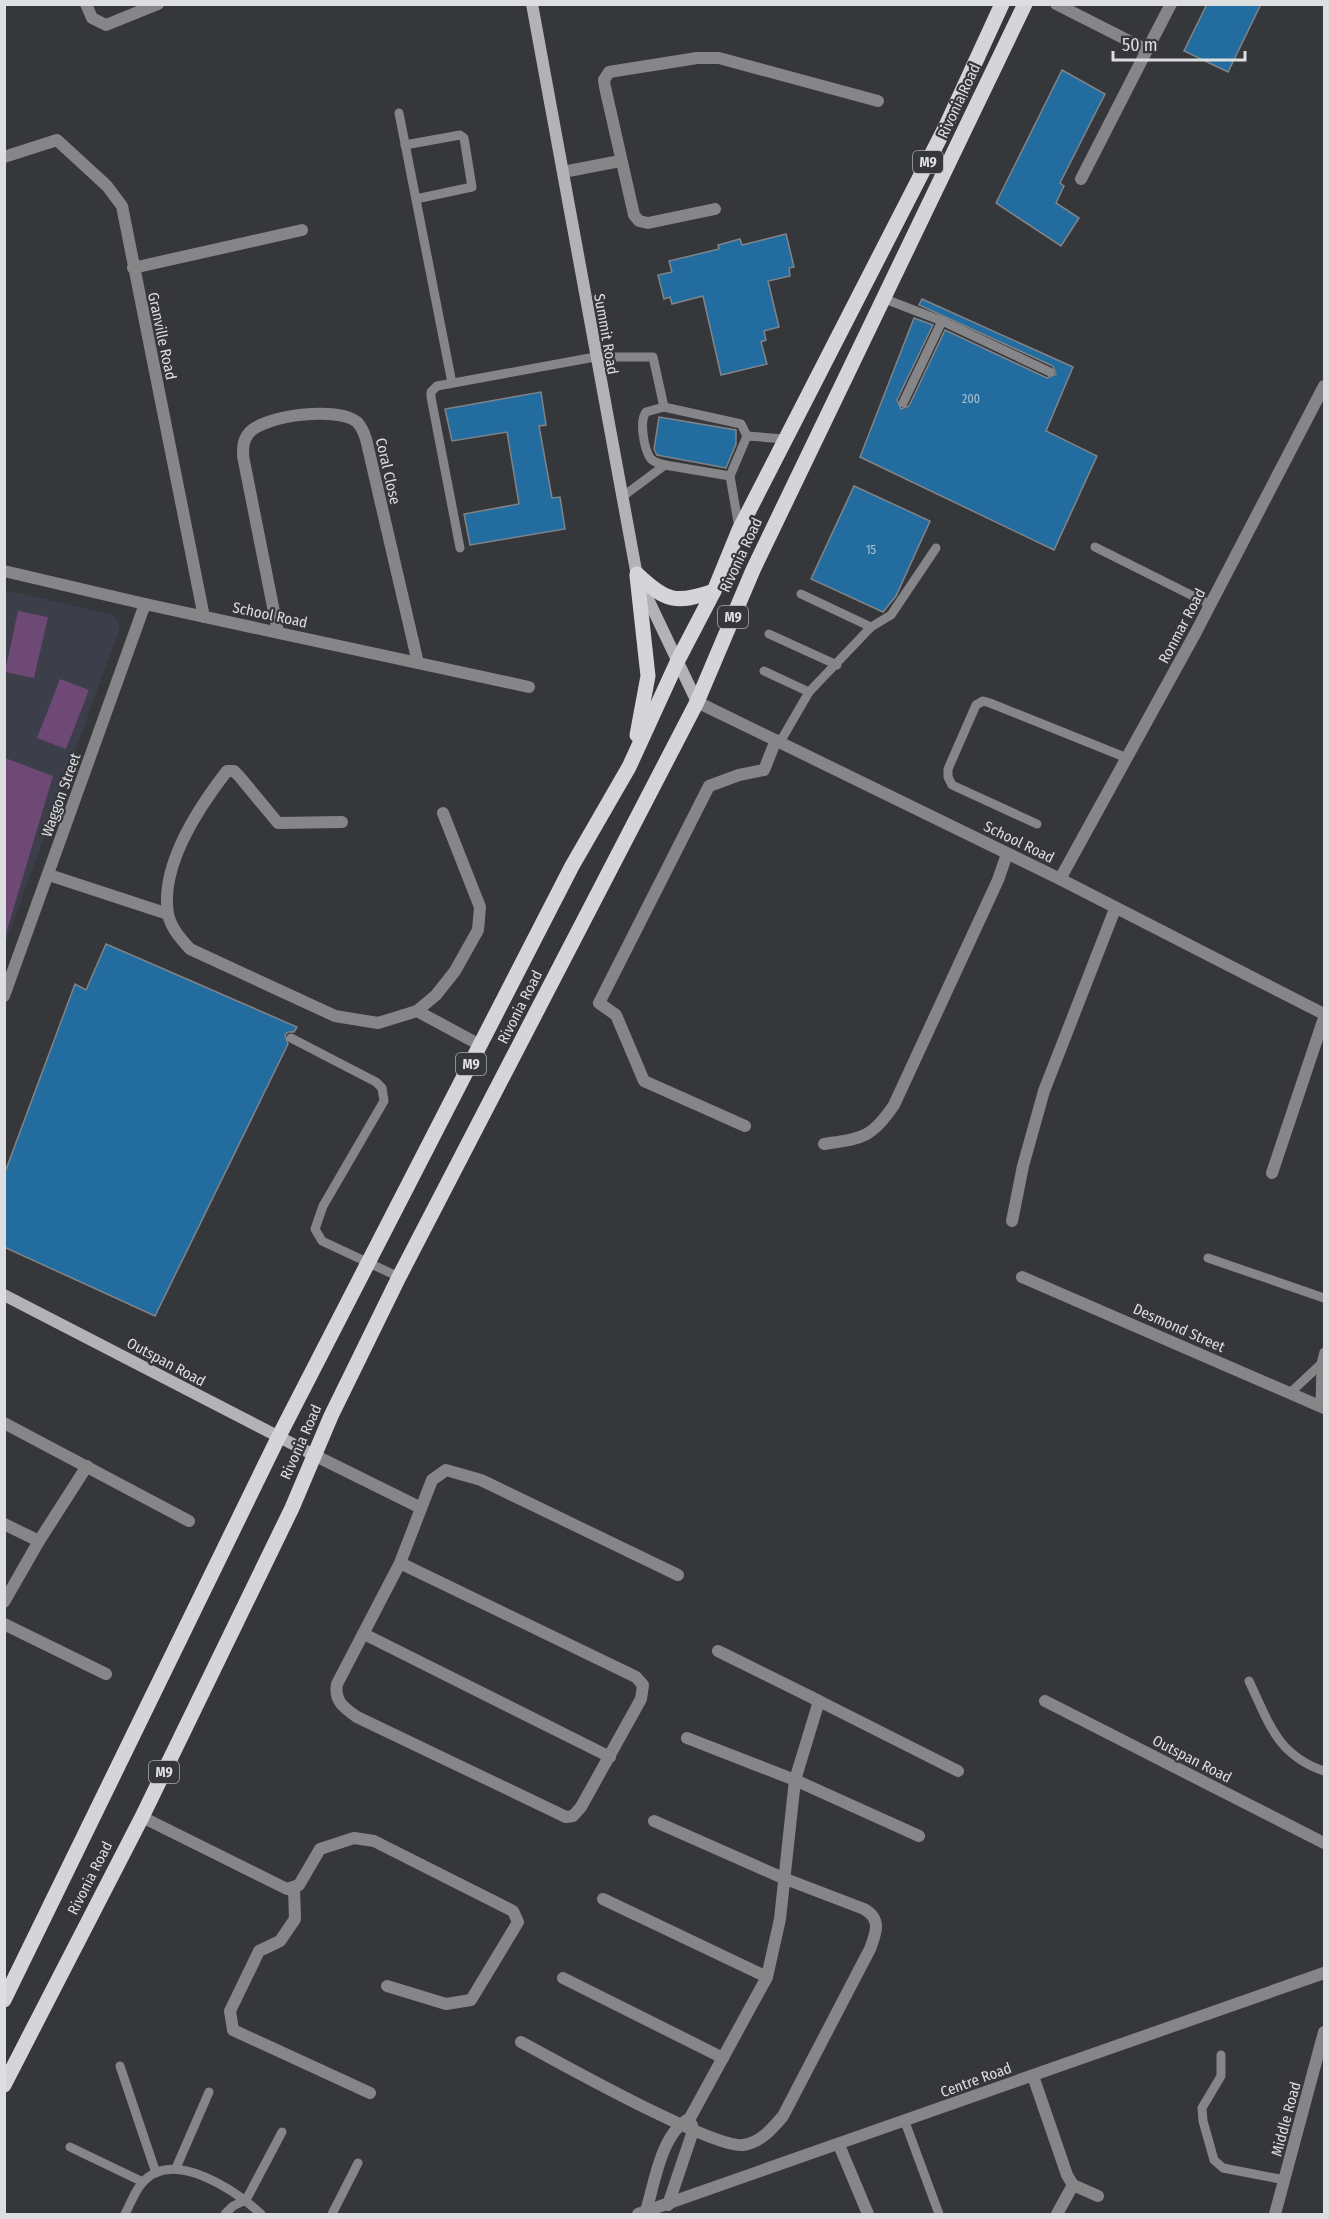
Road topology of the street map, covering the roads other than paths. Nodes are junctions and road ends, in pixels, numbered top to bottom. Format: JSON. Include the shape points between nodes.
{"nodes":[{"id":1,"x":86,"y":4,"type":"edge"},
{"id":2,"x":158,"y":4,"type":"edge"},
{"id":3,"x":532,"y":4,"type":"edge"},
{"id":4,"x":1002,"y":4,"type":"edge"},
{"id":5,"x":1025,"y":4,"type":"edge"},
{"id":6,"x":1056,"y":4,"type":"edge"},
{"id":7,"x":1171,"y":4,"type":"edge"},
{"id":8,"x":1146,"y":50,"type":"junction"},
{"id":9,"x":878,"y":101,"type":"dead end"},
{"id":10,"x":399,"y":114,"type":"dead end"},
{"id":11,"x":405,"y":145,"type":"junction"},
{"id":12,"x":4,"y":157,"type":"edge"},
{"id":13,"x":620,"y":161,"type":"junction"},
{"id":14,"x":562,"y":172,"type":"junction"},
{"id":15,"x":1082,"y":179,"type":"dead end"},
{"id":16,"x":416,"y":199,"type":"junction"},
{"id":17,"x":715,"y":209,"type":"dead end"},
{"id":18,"x":302,"y":230,"type":"dead end"},
{"id":19,"x":133,"y":268,"type":"junction"},
{"id":20,"x":885,"y":299,"type":"junction"},
{"id":21,"x":849,"y":316,"type":"junction"},
{"id":22,"x":942,"y":321,"type":"junction"},
{"id":23,"x":595,"y":357,"type":"junction"},
{"id":24,"x":1050,"y":372,"type":"dead end"},
{"id":25,"x":452,"y":383,"type":"junction"},
{"id":26,"x":1324,"y":386,"type":"edge"},
{"id":27,"x":903,"y":403,"type":"dead end"},
{"id":28,"x":664,"y":407,"type":"junction"},
{"id":29,"x":747,"y":436,"type":"junction"},
{"id":30,"x":785,"y":439,"type":"junction"},
{"id":31,"x":665,"y":465,"type":"junction"},
{"id":32,"x":730,"y":476,"type":"junction"},
{"id":33,"x":622,"y":497,"type":"junction"},
{"id":34,"x":739,"y":530,"type":"junction"},
{"id":35,"x":1095,"y":547,"type":"dead end"},
{"id":36,"x":460,"y":548,"type":"dead end"},
{"id":37,"x":936,"y":548,"type":"dead end"},
{"id":38,"x":4,"y":571,"type":"edge"},
{"id":39,"x":637,"y":575,"type":"junction"},
{"id":40,"x":714,"y":591,"type":"junction"},
{"id":41,"x":801,"y":594,"type":"dead end"},
{"id":42,"x":145,"y":604,"type":"junction"},
{"id":43,"x":1210,"y":605,"type":"junction"},
{"id":44,"x":204,"y":617,"type":"junction"},
{"id":45,"x":871,"y":627,"type":"junction"},
{"id":46,"x":278,"y":633,"type":"junction"},
{"id":47,"x":769,"y":634,"type":"dead end"},
{"id":48,"x":678,"y":660,"type":"junction"},
{"id":49,"x":418,"y":663,"type":"junction"},
{"id":50,"x":837,"y":665,"type":"junction"},
{"id":51,"x":764,"y":671,"type":"dead end"},
{"id":52,"x":529,"y":687,"type":"dead end"},
{"id":53,"x":809,"y":692,"type":"junction"},
{"id":54,"x":697,"y":702,"type":"junction"},
{"id":55,"x":778,"y":741,"type":"junction"},
{"id":56,"x":1127,"y":758,"type":"junction"},
{"id":57,"x":629,"y":767,"type":"junction"},
{"id":58,"x":443,"y":813,"type":"dead end"},
{"id":59,"x":342,"y":822,"type":"dead end"},
{"id":60,"x":1037,"y":824,"type":"dead end"},
{"id":61,"x":1007,"y":854,"type":"junction"},
{"id":62,"x":49,"y":875,"type":"junction"},
{"id":63,"x":1060,"y":879,"type":"junction"},
{"id":64,"x":1115,"y":909,"type":"junction"},
{"id":65,"x":168,"y":914,"type":"junction"},
{"id":66,"x":4,"y":996,"type":"edge"},
{"id":67,"x":417,"y":1011,"type":"junction"},
{"id":68,"x":1324,"y":1016,"type":"edge"},
{"id":69,"x":291,"y":1038,"type":"dead end"},
{"id":70,"x":480,"y":1045,"type":"junction"},
{"id":71,"x":745,"y":1126,"type":"dead end"},
{"id":72,"x":824,"y":1144,"type":"dead end"},
{"id":73,"x":1272,"y":1173,"type":"dead end"},
{"id":74,"x":1012,"y":1221,"type":"dead end"},
{"id":75,"x":1208,"y":1258,"type":"dead end"},
{"id":76,"x":370,"y":1262,"type":"junction"},
{"id":77,"x":1022,"y":1276,"type":"dead end"},
{"id":78,"x":399,"y":1277,"type":"junction"},
{"id":79,"x":4,"y":1295,"type":"edge"},
{"id":80,"x":1324,"y":1298,"type":"edge"},
{"id":81,"x":1324,"y":1352,"type":"edge"},
{"id":82,"x":1321,"y":1364,"type":"junction"},
{"id":83,"x":1290,"y":1393,"type":"junction"},
{"id":84,"x":1322,"y":1407,"type":"edge"},
{"id":85,"x":4,"y":1423,"type":"edge"},
{"id":86,"x":278,"y":1438,"type":"junction"},
{"id":87,"x":314,"y":1455,"type":"junction"},
{"id":88,"x":87,"y":1466,"type":"junction"},
{"id":89,"x":421,"y":1508,"type":"junction"},
{"id":90,"x":189,"y":1521,"type":"dead end"},
{"id":91,"x":4,"y":1524,"type":"edge"},
{"id":92,"x":39,"y":1541,"type":"junction"},
{"id":93,"x":400,"y":1563,"type":"junction"},
{"id":94,"x":678,"y":1575,"type":"dead end"},
{"id":95,"x":4,"y":1602,"type":"edge"},
{"id":96,"x":4,"y":1624,"type":"edge"},
{"id":97,"x":364,"y":1634,"type":"junction"},
{"id":98,"x":718,"y":1651,"type":"dead end"},
{"id":99,"x":106,"y":1674,"type":"dead end"},
{"id":100,"x":1249,"y":1681,"type":"dead end"},
{"id":101,"x":819,"y":1701,"type":"junction"},
{"id":102,"x":1045,"y":1701,"type":"dead end"},
{"id":103,"x":687,"y":1738,"type":"dead end"},
{"id":104,"x":610,"y":1757,"type":"junction"},
{"id":105,"x":958,"y":1771,"type":"dead end"},
{"id":106,"x":1324,"y":1771,"type":"edge"},
{"id":107,"x":795,"y":1780,"type":"junction"},
{"id":108,"x":142,"y":1817,"type":"junction"},
{"id":109,"x":654,"y":1821,"type":"dead end"},
{"id":110,"x":918,"y":1836,"type":"dead end"},
{"id":111,"x":1324,"y":1843,"type":"edge"},
{"id":112,"x":783,"y":1878,"type":"junction"},
{"id":113,"x":294,"y":1888,"type":"junction"},
{"id":114,"x":603,"y":1899,"type":"dead end"},
{"id":115,"x":1324,"y":1973,"type":"edge"},
{"id":116,"x":767,"y":1977,"type":"junction"},
{"id":117,"x":562,"y":1978,"type":"dead end"},
{"id":118,"x":387,"y":1986,"type":"dead end"},
{"id":119,"x":4,"y":2000,"type":"edge"},
{"id":120,"x":1324,"y":2032,"type":"edge"},
{"id":121,"x":521,"y":2042,"type":"dead end"},
{"id":122,"x":1221,"y":2055,"type":"dead end"},
{"id":123,"x":723,"y":2058,"type":"junction"},
{"id":124,"x":120,"y":2066,"type":"dead end"},
{"id":125,"x":1033,"y":2076,"type":"junction"},
{"id":126,"x":4,"y":2085,"type":"edge"},
{"id":127,"x":209,"y":2092,"type":"dead end"},
{"id":128,"x":370,"y":2093,"type":"dead end"},
{"id":129,"x":685,"y":2121,"type":"junction"},
{"id":130,"x":905,"y":2122,"type":"junction"},
{"id":131,"x":693,"y":2131,"type":"junction"},
{"id":132,"x":282,"y":2132,"type":"dead end"},
{"id":133,"x":839,"y":2145,"type":"junction"},
{"id":134,"x":70,"y":2147,"type":"dead end"},
{"id":135,"x":358,"y":2163,"type":"dead end"},
{"id":136,"x":176,"y":2168,"type":"junction"},
{"id":137,"x":156,"y":2173,"type":"junction"},
{"id":138,"x":1285,"y":2180,"type":"junction"},
{"id":139,"x":142,"y":2182,"type":"junction"},
{"id":140,"x":1073,"y":2185,"type":"junction"},
{"id":141,"x":1098,"y":2196,"type":"dead end"},
{"id":142,"x":246,"y":2200,"type":"junction"},
{"id":143,"x":668,"y":2205,"type":"junction"},
{"id":144,"x":642,"y":2213,"type":"edge"},
{"id":145,"x":125,"y":2214,"type":"edge"},
{"id":146,"x":225,"y":2214,"type":"edge"},
{"id":147,"x":261,"y":2214,"type":"edge"},
{"id":148,"x":332,"y":2214,"type":"edge"},
{"id":149,"x":868,"y":2214,"type":"edge"},
{"id":150,"x":939,"y":2214,"type":"edge"},
{"id":151,"x":1057,"y":2214,"type":"edge"},
{"id":152,"x":1275,"y":2214,"type":"edge"}],
"edges":[{"from":1,"to":2,"type":"street","via":[[92,18],[106,25]]},
{"from":3,"to":14,"type":"main road","name":"Summit Road"},
{"from":4,"to":21,"type":"main road","name":"Rivonia Road","number":"M9","via":[[946,126]]},
{"from":5,"to":20,"type":"main road","name":"Rivonia Road","number":"M9"},
{"from":6,"to":8,"type":"street"},
{"from":7,"to":8,"type":"street"},
{"from":8,"to":15,"type":"street"},
{"from":9,"to":13,"type":"street","via":[[718,58],[615,69],[604,80]]},
{"from":10,"to":11,"type":"lane"},
{"from":11,"to":16,"type":"lane"},
{"from":11,"to":16,"type":"lane","via":[[460,135],[464,138],[472,187]]},
{"from":12,"to":19,"type":"street","name":"Granville Road","via":[[45,142],[57,140],[63,144],[119,201]]},
{"from":13,"to":14,"type":"street"},
{"from":13,"to":17,"type":"street","via":[[639,221],[659,222]]},
{"from":14,"to":23,"type":"main road","name":"Summit Road"},
{"from":16,"to":25,"type":"lane"},
{"from":18,"to":19,"type":"street"},
{"from":19,"to":44,"type":"street","name":"Granville Road"},
{"from":20,"to":21,"type":"main road","via":[[866,301]]},
{"from":20,"to":22,"type":"lane"},
{"from":20,"to":54,"type":"main road","name":"Rivonia Road","number":"M9","via":[[753,570]]},
{"from":21,"to":30,"type":"main road","name":"Rivonia Road","number":"M9"},
{"from":22,"to":24,"type":"lane"},
{"from":22,"to":27,"type":"lane"},
{"from":23,"to":25,"type":"lane"},
{"from":23,"to":28,"type":"lane","via":[[653,357]]},
{"from":23,"to":33,"type":"main road","name":"Summit Road"},
{"from":25,"to":36,"type":"lane","via":[[437,386],[431,397]]},
{"from":26,"to":43,"type":"street","name":"Ronmar Road"},
{"from":28,"to":29,"type":"lane","via":[[741,424]]},
{"from":28,"to":31,"type":"lane","via":[[646,412],[642,420],[648,454]]},
{"from":29,"to":30,"type":"lane"},
{"from":29,"to":32,"type":"lane"},
{"from":30,"to":34,"type":"main road","name":"Rivonia Road","number":"M9"},
{"from":31,"to":32,"type":"lane"},
{"from":31,"to":33,"type":"lane"},
{"from":32,"to":34,"type":"lane"},
{"from":33,"to":39,"type":"main road","name":"Summit Road"},
{"from":34,"to":40,"type":"main road","name":"Rivonia Road","number":"M9"},
{"from":35,"to":43,"type":"lane"},
{"from":37,"to":45,"type":"lane","via":[[896,608]]},
{"from":38,"to":42,"type":"street","name":"School Road"},
{"from":39,"to":40,"type":"main road","via":[[665,597],[682,601]]},
{"from":39,"to":48,"type":"main road","name":"Summit Road"},
{"from":39,"to":57,"type":"main road","via":[[648,676]]},
{"from":40,"to":48,"type":"main road","name":"Rivonia Road","number":"M9"},
{"from":41,"to":45,"type":"lane"},
{"from":42,"to":44,"type":"street","name":"School Road"},
{"from":42,"to":62,"type":"street","name":"Waggon Street"},
{"from":43,"to":56,"type":"street","name":"Ronmar Road"},
{"from":44,"to":46,"type":"street","name":"School Road"},
{"from":45,"to":50,"type":"lane"},
{"from":46,"to":49,"type":"street","name":"School Road"},
{"from":46,"to":49,"type":"street","name":"Coral Close","via":[[243,444],[253,429],[274,421],[326,414],[343,416],[357,422],[366,439]]},
{"from":47,"to":50,"type":"lane"},
{"from":48,"to":54,"type":"main road","name":"Summit Road"},
{"from":48,"to":57,"type":"main road","name":"Rivonia Road","number":"M9"},
{"from":49,"to":52,"type":"street","name":"School Road"},
{"from":50,"to":53,"type":"lane"},
{"from":51,"to":53,"type":"lane"},
{"from":53,"to":55,"type":"lane"},
{"from":54,"to":55,"type":"street","name":"School Road"},
{"from":54,"to":78,"type":"main road","name":"Rivonia Road","number":"M9"},
{"from":55,"to":61,"type":"street","name":"School Road"},
{"from":55,"to":71,"type":"street","via":[[764,770],[709,786],[599,1003],[616,1015],[644,1081]]},
{"from":56,"to":60,"type":"lane","via":[[990,703],[976,705],[948,769],[952,785]]},
{"from":56,"to":63,"type":"street","name":"Ronmar Road"},
{"from":57,"to":70,"type":"main road","name":"Rivonia Road","number":"M9","via":[[572,866]]},
{"from":58,"to":67,"type":"street","via":[[480,907],[478,930],[455,971]]},
{"from":59,"to":65,"type":"street","via":[[278,824],[239,776],[227,771],[208,796],[179,850],[168,896]]},
{"from":61,"to":63,"type":"street","name":"School Road"},
{"from":61,"to":72,"type":"street","via":[[894,1106],[883,1123],[864,1138]]},
{"from":62,"to":65,"type":"street"},
{"from":62,"to":66,"type":"street","name":"Waggon Street"},
{"from":63,"to":64,"type":"street","name":"School Road"},
{"from":64,"to":68,"type":"street","name":"School Road"},
{"from":64,"to":74,"type":"street","via":[[1044,1090]]},
{"from":65,"to":67,"type":"street","via":[[176,933],[190,948],[335,1016],[378,1023]]},
{"from":67,"to":70,"type":"street"},
{"from":68,"to":73,"type":"street"},
{"from":69,"to":76,"type":"lane","via":[[382,1088],[384,1101],[323,1206],[315,1229],[322,1241]]},
{"from":70,"to":76,"type":"main road","name":"Rivonia Road","number":"M9"},
{"from":75,"to":80,"type":"lane"},
{"from":76,"to":78,"type":"lane"},
{"from":76,"to":86,"type":"main road","name":"Rivonia Road","number":"M9"},
{"from":77,"to":83,"type":"street","name":"Desmond Street"},
{"from":78,"to":87,"type":"main road","name":"Rivonia Road","number":"M9"},
{"from":79,"to":86,"type":"main road","name":"Outspan Road"},
{"from":81,"to":82,"type":"lane"},
{"from":82,"to":83,"type":"lane"},
{"from":82,"to":84,"type":"lane"},
{"from":83,"to":84,"type":"street","name":"Desmond Street"},
{"from":85,"to":88,"type":"street"},
{"from":86,"to":87,"type":"main road","name":"Outspan Road"},
{"from":86,"to":119,"type":"main road","name":"Rivonia Road","number":"M9"},
{"from":87,"to":89,"type":"street"},
{"from":87,"to":108,"type":"main road","name":"Rivonia Road","number":"M9"},
{"from":88,"to":90,"type":"street"},
{"from":88,"to":92,"type":"street"},
{"from":89,"to":93,"type":"street"},
{"from":89,"to":94,"type":"street","via":[[432,1480],[439,1474],[446,1470],[462,1473]]},
{"from":91,"to":92,"type":"street"},
{"from":92,"to":95,"type":"street"},
{"from":93,"to":97,"type":"street"},
{"from":93,"to":104,"type":"street","via":[[640,1680],[644,1688],[641,1700]]},
{"from":96,"to":99,"type":"street"},
{"from":97,"to":104,"type":"street"},
{"from":97,"to":104,"type":"street","via":[[335,1695],[357,1717],[566,1818],[578,1812]]},
{"from":98,"to":101,"type":"street"},
{"from":100,"to":106,"type":"lane","via":[[1285,1750],[1299,1761]]},
{"from":101,"to":105,"type":"street"},
{"from":101,"to":107,"type":"street"},
{"from":102,"to":111,"type":"street","name":"Outspan Road"},
{"from":103,"to":107,"type":"street"},
{"from":107,"to":110,"type":"street"},
{"from":107,"to":112,"type":"street"},
{"from":108,"to":113,"type":"street","via":[[280,1886]]},
{"from":108,"to":126,"type":"main road","name":"Rivonia Road","number":"M9"},
{"from":109,"to":112,"type":"street"},
{"from":112,"to":116,"type":"street","via":[[780,1919]]},
{"from":112,"to":131,"type":"street","via":[[872,1914],[877,1932],[774,2127],[743,2145]]},
{"from":113,"to":118,"type":"street","via":[[320,1849],[359,1838],[374,1841],[513,1911],[518,1922],[512,1935],[471,2000],[446,2004]]},
{"from":113,"to":128,"type":"street","via":[[295,1919],[280,1941],[259,1951],[230,2010],[233,2030]]},
{"from":114,"to":116,"type":"street"},
{"from":115,"to":125,"type":"street","name":"Centre Road"},
{"from":116,"to":123,"type":"street"},
{"from":117,"to":123,"type":"street"},
{"from":120,"to":138,"type":"street","name":"Middle Road"},
{"from":121,"to":129,"type":"street"},
{"from":122,"to":138,"type":"lane","via":[[1221,2076],[1202,2108],[1214,2160],[1223,2168]]},
{"from":123,"to":129,"type":"street"},
{"from":124,"to":137,"type":"lane"},
{"from":125,"to":130,"type":"street","name":"Centre Road"},
{"from":125,"to":140,"type":"street"},
{"from":127,"to":136,"type":"lane"},
{"from":129,"to":131,"type":"street"},
{"from":129,"to":144,"type":"street","via":[[665,2150]]},
{"from":130,"to":133,"type":"street","name":"Centre Road"},
{"from":130,"to":150,"type":"lane"},
{"from":131,"to":143,"type":"street"},
{"from":132,"to":142,"type":"lane"},
{"from":133,"to":143,"type":"street","name":"Centre Road"},
{"from":133,"to":149,"type":"street"},
{"from":134,"to":139,"type":"lane"},
{"from":135,"to":148,"type":"lane"},
{"from":136,"to":137,"type":"lane"},
{"from":136,"to":142,"type":"lane","via":[[209,2179]]},
{"from":137,"to":139,"type":"lane"},
{"from":138,"to":152,"type":"street","name":"Middle Road"},
{"from":139,"to":145,"type":"lane"},
{"from":140,"to":141,"type":"street"},
{"from":140,"to":151,"type":"street"},
{"from":142,"to":146,"type":"lane"},
{"from":142,"to":147,"type":"lane"},
{"from":143,"to":144,"type":"street","name":"Centre Road"}]}
